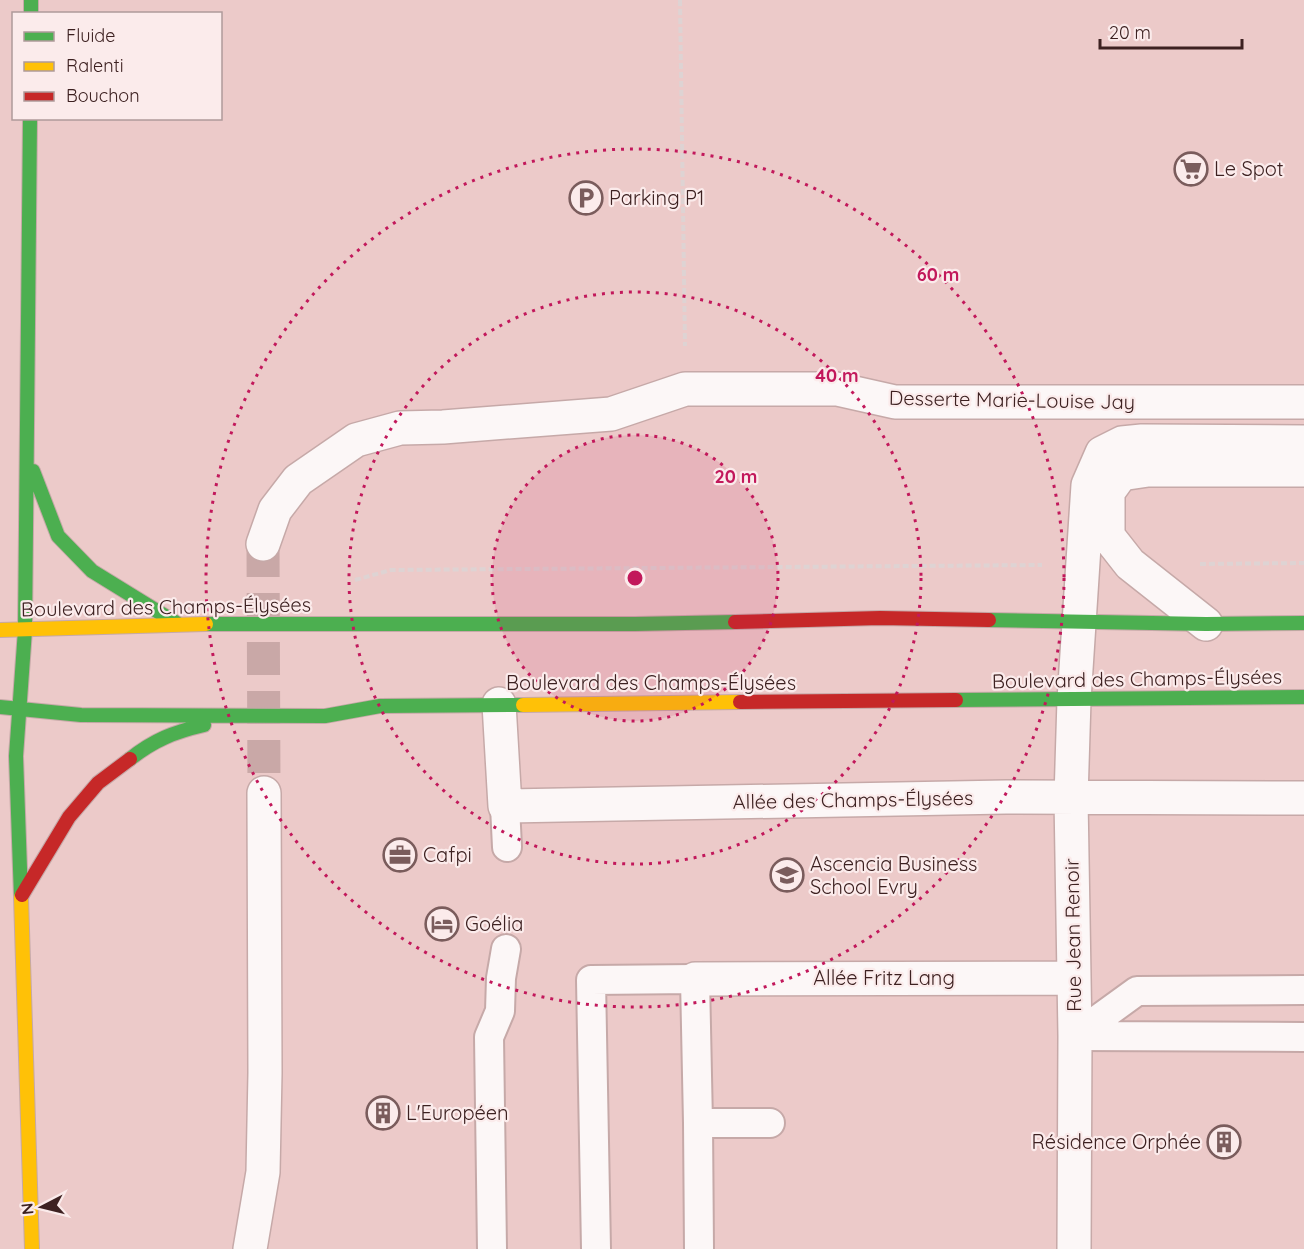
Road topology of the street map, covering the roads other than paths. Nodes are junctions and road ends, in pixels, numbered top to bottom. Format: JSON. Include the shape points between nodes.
{"nodes":[{"id":1,"x":30,"y":120,"type":"edge"},
{"id":2,"x":1304,"y":402,"type":"edge"},
{"id":3,"x":1304,"y":442,"type":"edge"},
{"id":4,"x":27,"y":453,"type":"junction"},
{"id":5,"x":1304,"y":470,"type":"edge"},
{"id":6,"x":263,"y":544,"type":"tunnel mouth"},
{"id":7,"x":1079,"y":622,"type":"junction"},
{"id":8,"x":178,"y":624,"type":"junction"},
{"id":9,"x":1206,"y":624,"type":"junction"},
{"id":10,"x":1304,"y":624,"type":"edge"},
{"id":11,"x":0,"y":630,"type":"edge"},
{"id":12,"x":25,"y":630,"type":"junction"},
{"id":13,"x":1304,"y":697,"type":"edge"},
{"id":14,"x":1074,"y":700,"type":"junction"},
{"id":15,"x":499,"y":704,"type":"junction"},
{"id":16,"x":0,"y":707,"type":"edge"},
{"id":17,"x":19,"y":710,"type":"junction"},
{"id":18,"x":241,"y":716,"type":"junction"},
{"id":19,"x":264,"y":793,"type":"tunnel mouth"},
{"id":20,"x":1071,"y":798,"type":"junction"},
{"id":21,"x":1304,"y":798,"type":"edge"},
{"id":22,"x":505,"y":806,"type":"junction"},
{"id":23,"x":507,"y":847,"type":"dead end"},
{"id":24,"x":22,"y":895,"type":"junction"},
{"id":25,"x":506,"y":949,"type":"dead end"},
{"id":26,"x":1073,"y":978,"type":"junction"},
{"id":27,"x":695,"y":979,"type":"junction"},
{"id":28,"x":1304,"y":990,"type":"edge"},
{"id":29,"x":1075,"y":1036,"type":"junction"},
{"id":30,"x":1304,"y":1037,"type":"edge"},
{"id":31,"x":698,"y":1123,"type":"junction"},
{"id":32,"x":770,"y":1124,"type":"dead end"},
{"id":33,"x":32,"y":1249,"type":"edge"},
{"id":34,"x":250,"y":1249,"type":"edge"},
{"id":35,"x":492,"y":1249,"type":"edge"},
{"id":36,"x":596,"y":1249,"type":"edge"},
{"id":37,"x":699,"y":1249,"type":"edge"},
{"id":38,"x":1074,"y":1249,"type":"edge"}],
"edges":[{"from":1,"to":4,"type":"main road"},
{"from":2,"to":6,"type":"street","name":"Desserte Marie-Louise Jay","via":[[895,402],[837,389],[686,389],[611,414],[400,428],[356,440],[298,480],[275,510]]},
{"from":3,"to":7,"type":"street","name":"Rue Jean Renoir","via":[[1142,441],[1102,453],[1088,485]]},
{"from":4,"to":8,"type":"main road","via":[[58,536],[92,571]]},
{"from":4,"to":12,"type":"main road"},
{"from":5,"to":9,"type":"street","via":[[1148,470],[1121,474],[1108,492],[1108,536],[1130,564]]},
{"from":7,"to":8,"type":"main road","name":"Boulevard des Champs-Élysées","via":[[880,618],[635,624]]},
{"from":7,"to":9,"type":"main road","name":"Boulevard des Champs-Élysées"},
{"from":7,"to":14,"type":"street","name":"Rue Jean Renoir"},
{"from":8,"to":12,"type":"main road","name":"Boulevard des Champs-Élysées"},
{"from":9,"to":10,"type":"main road","name":"Boulevard des Champs-Élysées"},
{"from":11,"to":12,"type":"main road","name":"Boulevard des Champs-Élysées"},
{"from":12,"to":17,"type":"main road"},
{"from":13,"to":14,"type":"main road","name":"Boulevard des Champs-Élysées"},
{"from":14,"to":15,"type":"main road","name":"Boulevard des Champs-Élysées"},
{"from":14,"to":20,"type":"street","name":"Rue Jean Renoir"},
{"from":15,"to":18,"type":"main road","name":"Boulevard des Champs-Élysées","via":[[380,706],[325,716]]},
{"from":15,"to":22,"type":"street"},
{"from":16,"to":17,"type":"main road","name":"Boulevard des Champs-Élysées"},
{"from":17,"to":18,"type":"main road","name":"Boulevard des Champs-Élysées","via":[[81,715]]},
{"from":17,"to":24,"type":"main road","via":[[16,756]]},
{"from":18,"to":24,"type":"main road","via":[[179,731],[151,743],[98,783],[69,816]]},
{"from":19,"to":34,"type":"street","via":[[263,1172]]},
{"from":20,"to":21,"type":"street","name":"Allée des Champs-Élysées"},
{"from":20,"to":22,"type":"street","name":"Allée des Champs-Élysées"},
{"from":20,"to":26,"type":"street","name":"Rue Jean Renoir"},
{"from":22,"to":23,"type":"lane"},
{"from":24,"to":33,"type":"main road"},
{"from":25,"to":35,"type":"lane","via":[[500,1011],[489,1037]]},
{"from":26,"to":27,"type":"street","name":"Allée Fritz Lang"},
{"from":26,"to":29,"type":"street","name":"Rue Jean Renoir"},
{"from":27,"to":31,"type":"lane"},
{"from":27,"to":36,"type":"lane","via":[[591,980]]},
{"from":28,"to":29,"type":"lane","via":[[1137,991]]},
{"from":29,"to":30,"type":"lane"},
{"from":29,"to":38,"type":"street","name":"Rue Jean Renoir"},
{"from":31,"to":32,"type":"lane"},
{"from":31,"to":37,"type":"lane"}]}
